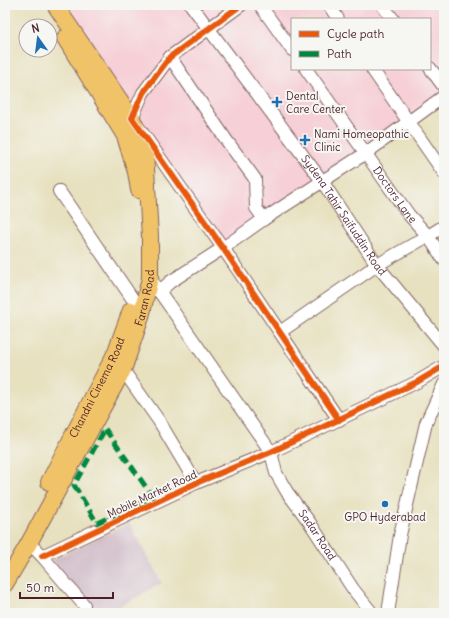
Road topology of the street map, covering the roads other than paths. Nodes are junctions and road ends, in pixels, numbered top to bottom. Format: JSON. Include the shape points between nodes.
{"nodes":[{"id":1,"x":45,"y":5,"type":"edge"},
{"id":2,"x":55,"y":5,"type":"edge"},
{"id":3,"x":191,"y":5,"type":"edge"},
{"id":4,"x":241,"y":5,"type":"edge"},
{"id":5,"x":260,"y":5,"type":"edge"},
{"id":6,"x":328,"y":5,"type":"edge"},
{"id":7,"x":382,"y":5,"type":"edge"},
{"id":8,"x":337,"y":18,"type":"edge"},
{"id":9,"x":392,"y":18,"type":"edge"},
{"id":10,"x":208,"y":28,"type":"junction"},
{"id":11,"x":291,"y":49,"type":"edge"},
{"id":12,"x":170,"y":57,"type":"junction"},
{"id":13,"x":431,"y":69,"type":"edge"},
{"id":14,"x":307,"y":70,"type":"edge"},
{"id":15,"x":373,"y":70,"type":"edge"},
{"id":16,"x":444,"y":87,"type":"edge"},
{"id":17,"x":444,"y":96,"type":"edge"},
{"id":18,"x":132,"y":118,"type":"junction"},
{"id":19,"x":408,"y":122,"type":"junction"},
{"id":20,"x":366,"y":153,"type":"junction"},
{"id":21,"x":444,"y":173,"type":"edge"},
{"id":22,"x":322,"y":181,"type":"junction"},
{"id":23,"x":59,"y":191,"type":"dead end"},
{"id":24,"x":264,"y":219,"type":"junction"},
{"id":25,"x":444,"y":226,"type":"edge"},
{"id":26,"x":428,"y":236,"type":"junction"},
{"id":27,"x":222,"y":248,"type":"junction"},
{"id":28,"x":444,"y":260,"type":"edge"},
{"id":29,"x":377,"y":265,"type":"junction"},
{"id":30,"x":150,"y":278,"type":"junction"},
{"id":31,"x":159,"y":292,"type":"junction"},
{"id":32,"x":134,"y":301,"type":"junction"},
{"id":33,"x":280,"y":332,"type":"junction"},
{"id":34,"x":444,"y":346,"type":"edge"},
{"id":35,"x":444,"y":366,"type":"edge"},
{"id":36,"x":123,"y":370,"type":"junction"},
{"id":37,"x":444,"y":384,"type":"edge"},
{"id":38,"x":339,"y":420,"type":"junction"},
{"id":39,"x":271,"y":452,"type":"junction"},
{"id":40,"x":196,"y":483,"type":"junction"},
{"id":41,"x":29,"y":543,"type":"junction"},
{"id":42,"x":42,"y":556,"type":"junction"},
{"id":43,"x":5,"y":564,"type":"edge"},
{"id":44,"x":5,"y":584,"type":"edge"},
{"id":45,"x":84,"y":605,"type":"dead end"},
{"id":46,"x":372,"y":613,"type":"edge"},
{"id":47,"x":388,"y":613,"type":"edge"}],
"edges":[{"from":1,"to":32,"type":"main road","name":"Chandni Cinema Road","via":[[125,136],[136,172],[143,232]]},
{"from":2,"to":18,"type":"main road","name":"Faran Road"},
{"from":3,"to":10,"type":"street","name":"Sydena Tahir Saifuddin Road"},
{"from":4,"to":10,"type":"street"},
{"from":5,"to":11,"type":"street"},
{"from":6,"to":8,"type":"street"},
{"from":7,"to":9,"type":"street"},
{"from":10,"to":12,"type":"street"},
{"from":10,"to":22,"type":"street","name":"Sydena Tahir Saifuddin Road"},
{"from":12,"to":18,"type":"street","via":[[143,93]]},
{"from":12,"to":24,"type":"street","via":[[255,179],[256,208]]},
{"from":13,"to":16,"type":"street"},
{"from":14,"to":20,"type":"street","name":"Doctors Lane"},
{"from":15,"to":19,"type":"street"},
{"from":17,"to":19,"type":"street"},
{"from":18,"to":27,"type":"street"},
{"from":18,"to":30,"type":"main road","name":"Faran Road","via":[[145,152]]},
{"from":19,"to":20,"type":"street"},
{"from":19,"to":21,"type":"street"},
{"from":20,"to":22,"type":"street"},
{"from":20,"to":26,"type":"street","name":"Doctors Lane","via":[[409,215]]},
{"from":22,"to":24,"type":"street"},
{"from":22,"to":29,"type":"street","name":"Sydena Tahir Saifuddin Road"},
{"from":23,"to":32,"type":"street"},
{"from":24,"to":27,"type":"street"},
{"from":25,"to":26,"type":"street"},
{"from":26,"to":28,"type":"street","name":"Doctors Lane"},
{"from":26,"to":29,"type":"street"},
{"from":27,"to":31,"type":"street"},
{"from":27,"to":33,"type":"street"},
{"from":29,"to":33,"type":"street"},
{"from":29,"to":34,"type":"street","name":"Sydena Tahir Saifuddin Road"},
{"from":30,"to":31,"type":"street"},
{"from":30,"to":36,"type":"main road","name":"Faran Road"},
{"from":31,"to":39,"type":"street"},
{"from":32,"to":43,"type":"main road","name":"Chandni Cinema Road","via":[[115,354],[17,546]]},
{"from":33,"to":38,"type":"street"},
{"from":35,"to":38,"type":"street","name":"Mobile Market Road"},
{"from":36,"to":40,"type":"street","via":[[159,421]]},
{"from":36,"to":41,"type":"main road","name":"Faran Road"},
{"from":37,"to":47,"type":"street","via":[[426,423],[400,535]]},
{"from":38,"to":39,"type":"street","name":"Mobile Market Road"},
{"from":39,"to":40,"type":"street","name":"Mobile Market Road"},
{"from":39,"to":46,"type":"street","name":"Sadar Road","via":[[276,473],[287,492]]},
{"from":40,"to":42,"type":"street","name":"Mobile Market Road"},
{"from":41,"to":42,"type":"street"},
{"from":41,"to":44,"type":"main road","name":"Faran Road"},
{"from":42,"to":45,"type":"street"}]}
